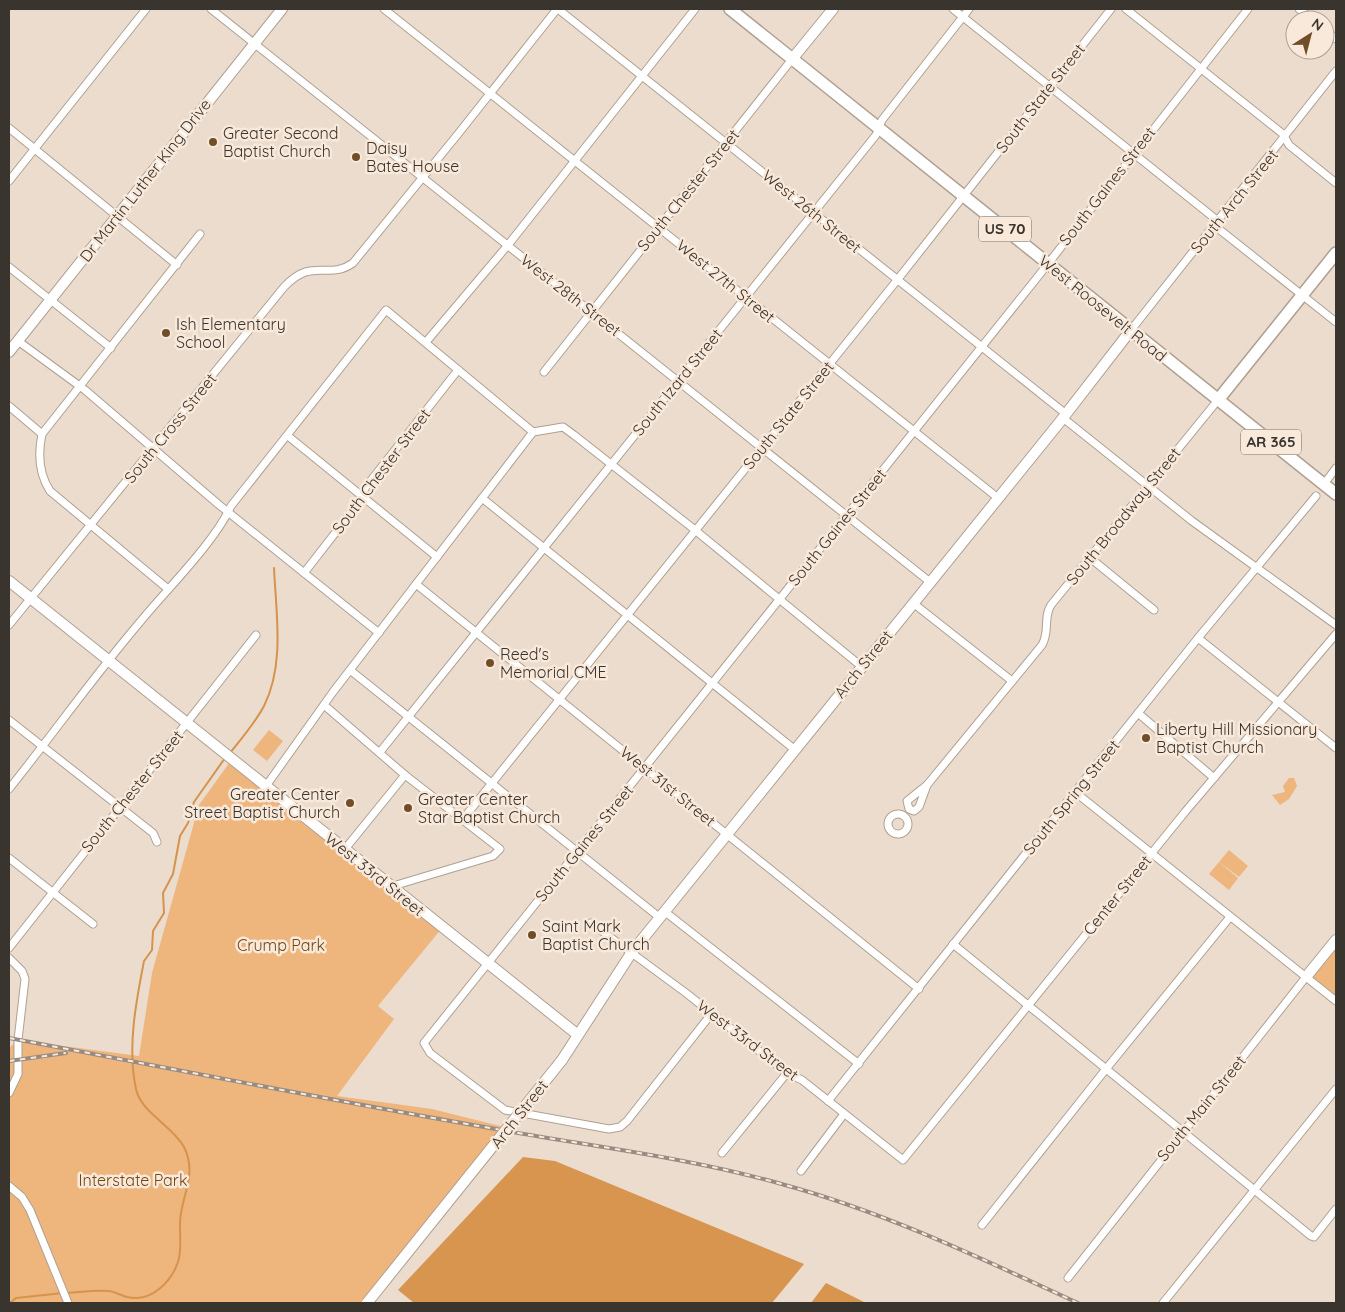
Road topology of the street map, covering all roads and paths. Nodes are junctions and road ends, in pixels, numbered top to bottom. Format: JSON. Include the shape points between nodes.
{"nodes":[{"id":1,"x":146,"y":9,"type":"edge"},
{"id":2,"x":211,"y":9,"type":"edge"},
{"id":3,"x":282,"y":9,"type":"edge"},
{"id":4,"x":384,"y":9,"type":"edge"},
{"id":5,"x":558,"y":9,"type":"edge"},
{"id":6,"x":696,"y":9,"type":"edge"},
{"id":7,"x":730,"y":9,"type":"edge"},
{"id":8,"x":833,"y":9,"type":"edge"},
{"id":9,"x":953,"y":9,"type":"edge"},
{"id":10,"x":969,"y":9,"type":"edge"},
{"id":11,"x":1111,"y":9,"type":"edge"},
{"id":12,"x":1126,"y":9,"type":"edge"},
{"id":13,"x":1248,"y":9,"type":"edge"},
{"id":14,"x":963,"y":17,"type":"junction"},
{"id":15,"x":254,"y":44,"type":"junction"},
{"id":16,"x":793,"y":58,"type":"junction"},
{"id":17,"x":1201,"y":69,"type":"junction"},
{"id":18,"x":1336,"y":71,"type":"edge"},
{"id":19,"x":643,"y":76,"type":"junction"},
{"id":20,"x":1050,"y":86,"type":"junction"},
{"id":21,"x":491,"y":94,"type":"junction"},
{"id":22,"x":9,"y":128,"type":"edge"},
{"id":23,"x":879,"y":128,"type":"junction"},
{"id":24,"x":1284,"y":138,"type":"junction"},
{"id":25,"x":726,"y":143,"type":"junction"},
{"id":26,"x":34,"y":149,"type":"junction"},
{"id":27,"x":1133,"y":153,"type":"junction"},
{"id":28,"x":576,"y":161,"type":"junction"},
{"id":29,"x":423,"y":177,"type":"junction"},
{"id":30,"x":9,"y":181,"type":"edge"},
{"id":31,"x":1336,"y":183,"type":"edge"},
{"id":32,"x":964,"y":196,"type":"junction"},
{"id":33,"x":813,"y":212,"type":"junction"},
{"id":34,"x":117,"y":216,"type":"junction"},
{"id":35,"x":1216,"y":223,"type":"junction"},
{"id":36,"x":659,"y":226,"type":"junction"},
{"id":37,"x":200,"y":234,"type":"dead end"},
{"id":38,"x":508,"y":245,"type":"junction"},
{"id":39,"x":1336,"y":253,"type":"edge"},
{"id":40,"x":1047,"y":262,"type":"junction"},
{"id":41,"x":178,"y":265,"type":"junction"},
{"id":42,"x":9,"y":267,"type":"edge"},
{"id":43,"x":898,"y":279,"type":"junction"},
{"id":44,"x":1302,"y":295,"type":"junction"},
{"id":45,"x":746,"y":297,"type":"junction"},
{"id":46,"x":50,"y":300,"type":"junction"},
{"id":47,"x":591,"y":311,"type":"junction"},
{"id":48,"x":1336,"y":322,"type":"edge"},
{"id":49,"x":1131,"y":330,"type":"junction"},
{"id":50,"x":18,"y":340,"type":"junction"},
{"id":51,"x":426,"y":342,"type":"junction"},
{"id":52,"x":982,"y":347,"type":"junction"},
{"id":53,"x":111,"y":348,"type":"junction"},
{"id":54,"x":9,"y":352,"type":"edge"},
{"id":55,"x":829,"y":364,"type":"junction"},
{"id":56,"x":458,"y":370,"type":"junction"},
{"id":57,"x":544,"y":372,"type":"dead end"},
{"id":58,"x":678,"y":380,"type":"junction"},
{"id":59,"x":80,"y":388,"type":"junction"},
{"id":60,"x":1218,"y":400,"type":"junction"},
{"id":61,"x":9,"y":406,"type":"edge"},
{"id":62,"x":1064,"y":416,"type":"junction"},
{"id":63,"x":914,"y":431,"type":"junction"},
{"id":64,"x":533,"y":432,"type":"junction"},
{"id":65,"x":42,"y":434,"type":"junction"},
{"id":66,"x":288,"y":436,"type":"junction"},
{"id":67,"x":152,"y":448,"type":"junction"},
{"id":68,"x":762,"y":448,"type":"junction"},
{"id":69,"x":611,"y":464,"type":"junction"},
{"id":70,"x":1336,"y":468,"type":"edge"},
{"id":71,"x":1324,"y":484,"type":"junction"},
{"id":72,"x":1148,"y":485,"type":"junction"},
{"id":73,"x":1336,"y":494,"type":"edge"},
{"id":74,"x":1316,"y":496,"type":"dead end"},
{"id":75,"x":363,"y":497,"type":"junction"},
{"id":76,"x":482,"y":498,"type":"junction"},
{"id":77,"x":998,"y":498,"type":"junction"},
{"id":78,"x":228,"y":512,"type":"junction"},
{"id":79,"x":847,"y":515,"type":"junction"},
{"id":80,"x":91,"y":524,"type":"junction"},
{"id":81,"x":696,"y":530,"type":"junction"},
{"id":82,"x":544,"y":547,"type":"junction"},
{"id":83,"x":437,"y":557,"type":"junction"},
{"id":84,"x":1089,"y":557,"type":"junction"},
{"id":85,"x":1255,"y":567,"type":"junction"},
{"id":86,"x":304,"y":573,"type":"junction"},
{"id":87,"x":9,"y":581,"type":"edge"},
{"id":88,"x":930,"y":582,"type":"junction"},
{"id":89,"x":416,"y":584,"type":"junction"},
{"id":90,"x":168,"y":588,"type":"junction"},
{"id":91,"x":30,"y":598,"type":"junction"},
{"id":92,"x":779,"y":599,"type":"junction"},
{"id":93,"x":913,"y":603,"type":"junction"},
{"id":94,"x":1154,"y":610,"type":"dead end"},
{"id":95,"x":628,"y":614,"type":"junction"},
{"id":96,"x":9,"y":625,"type":"edge"},
{"id":97,"x":1336,"y":625,"type":"edge"},
{"id":98,"x":476,"y":632,"type":"junction"},
{"id":99,"x":378,"y":633,"type":"junction"},
{"id":100,"x":1336,"y":634,"type":"edge"},
{"id":101,"x":256,"y":635,"type":"dead end"},
{"id":102,"x":1198,"y":638,"type":"junction"},
{"id":103,"x":108,"y":660,"type":"junction"},
{"id":104,"x":861,"y":666,"type":"junction"},
{"id":105,"x":350,"y":670,"type":"junction"},
{"id":106,"x":1012,"y":681,"type":"junction"},
{"id":107,"x":712,"y":683,"type":"junction"},
{"id":108,"x":559,"y":699,"type":"junction"},
{"id":109,"x":1278,"y":702,"type":"junction"},
{"id":110,"x":324,"y":705,"type":"junction"},
{"id":111,"x":1138,"y":713,"type":"junction"},
{"id":112,"x":409,"y":715,"type":"junction"},
{"id":113,"x":9,"y":720,"type":"edge"},
{"id":114,"x":187,"y":723,"type":"junction"},
{"id":115,"x":43,"y":746,"type":"junction"},
{"id":116,"x":1336,"y":748,"type":"edge"},
{"id":117,"x":794,"y":749,"type":"junction"},
{"id":118,"x":380,"y":752,"type":"junction"},
{"id":119,"x":644,"y":767,"type":"junction"},
{"id":120,"x":405,"y":775,"type":"junction"},
{"id":121,"x":1214,"y":778,"type":"junction"},
{"id":122,"x":493,"y":782,"type":"junction"},
{"id":123,"x":927,"y":785,"type":"junction"},
{"id":124,"x":266,"y":786,"type":"junction"},
{"id":125,"x":9,"y":789,"type":"edge"},
{"id":126,"x":1075,"y":792,"type":"junction"},
{"id":127,"x":120,"y":806,"type":"junction"},
{"id":128,"x":463,"y":819,"type":"junction"},
{"id":129,"x":726,"y":833,"type":"junction"},
{"id":130,"x":158,"y":842,"type":"dead end"},
{"id":131,"x":345,"y":849,"type":"junction"},
{"id":132,"x":578,"y":851,"type":"junction"},
{"id":133,"x":1152,"y":853,"type":"junction"},
{"id":134,"x":9,"y":858,"type":"edge"},
{"id":135,"x":393,"y":886,"type":"junction"},
{"id":136,"x":52,"y":892,"type":"junction"},
{"id":137,"x":662,"y":914,"type":"junction"},
{"id":138,"x":1230,"y":918,"type":"junction"},
{"id":139,"x":591,"y":923,"type":"dead end"},
{"id":140,"x":93,"y":924,"type":"dead end"},
{"id":141,"x":1336,"y":940,"type":"edge"},
{"id":142,"x":953,"y":944,"type":"junction"},
{"id":143,"x":9,"y":948,"type":"edge"},
{"id":144,"x":632,"y":952,"type":"junction"},
{"id":145,"x":9,"y":958,"type":"edge"},
{"id":146,"x":487,"y":964,"type":"junction"},
{"id":147,"x":1306,"y":977,"type":"junction"},
{"id":148,"x":919,"y":989,"type":"junction"},
{"id":149,"x":1336,"y":1001,"type":"edge"},
{"id":150,"x":1029,"y":1004,"type":"junction"},
{"id":151,"x":712,"y":1013,"type":"junction"},
{"id":152,"x":578,"y":1035,"type":"junction"},
{"id":153,"x":859,"y":1064,"type":"junction"},
{"id":154,"x":1106,"y":1069,"type":"junction"},
{"id":155,"x":786,"y":1073,"type":"junction"},
{"id":156,"x":1336,"y":1089,"type":"edge"},
{"id":157,"x":9,"y":1093,"type":"edge"},
{"id":158,"x":828,"y":1101,"type":"junction"},
{"id":159,"x":844,"y":1114,"type":"junction"},
{"id":160,"x":1182,"y":1131,"type":"junction"},
{"id":161,"x":722,"y":1153,"type":"dead end"},
{"id":162,"x":903,"y":1160,"type":"joint"},
{"id":163,"x":801,"y":1171,"type":"dead end"},
{"id":164,"x":9,"y":1186,"type":"edge"},
{"id":165,"x":1254,"y":1191,"type":"junction"},
{"id":166,"x":1336,"y":1209,"type":"edge"},
{"id":167,"x":982,"y":1225,"type":"dead end"},
{"id":168,"x":1068,"y":1278,"type":"dead end"},
{"id":169,"x":68,"y":1303,"type":"edge"},
{"id":170,"x":367,"y":1303,"type":"edge"},
{"id":171,"x":1163,"y":1303,"type":"edge"}],
"edges":[{"from":1,"to":26,"type":"street"},
{"from":2,"to":15,"type":"street","name":"West 28th Street"},
{"from":3,"to":15,"type":"main road","name":"Dr Martin Luther King Drive"},
{"from":4,"to":21,"type":"street","name":"West 27th Street"},
{"from":5,"to":19,"type":"street","name":"West 26th Street"},
{"from":5,"to":21,"type":"street","name":"South Cross Street"},
{"from":6,"to":19,"type":"street"},
{"from":7,"to":16,"type":"main road","name":"West Roosevelt Road","number":"US 70"},
{"from":8,"to":16,"type":"main road","name":"South Chester Street"},
{"from":9,"to":14,"type":"street"},
{"from":10,"to":14,"type":"street","name":"South Izard Street"},
{"from":11,"to":20,"type":"street","name":"South State Street"},
{"from":12,"to":17,"type":"street"},
{"from":13,"to":17,"type":"street","name":"South Gaines Street"},
{"from":14,"to":20,"type":"street"},
{"from":14,"to":23,"type":"street","name":"South Izard Street"},
{"from":15,"to":29,"type":"street","name":"West 28th Street"},
{"from":15,"to":34,"type":"main road","name":"Dr Martin Luther King Drive"},
{"from":16,"to":23,"type":"main road","name":"West Roosevelt Road","number":"US 70"},
{"from":16,"to":25,"type":"street","name":"South Chester Street"},
{"from":17,"to":24,"type":"street"},
{"from":17,"to":27,"type":"street","name":"South Gaines Street"},
{"from":18,"to":24,"type":"street","name":"South Arch Street"},
{"from":19,"to":25,"type":"street","name":"West 26th Street"},
{"from":19,"to":28,"type":"street"},
{"from":20,"to":27,"type":"street"},
{"from":20,"to":32,"type":"street","name":"South State Street"},
{"from":21,"to":28,"type":"street","name":"West 27th Street"},
{"from":21,"to":29,"type":"street","name":"South Cross Street"},
{"from":22,"to":26,"type":"street"},
{"from":23,"to":32,"type":"main road","name":"West Roosevelt Road","number":"US 70"},
{"from":23,"to":33,"type":"street","name":"South Izard Street"},
{"from":24,"to":31,"type":"street"},
{"from":24,"to":35,"type":"street","name":"South Arch Street"},
{"from":25,"to":33,"type":"street","name":"West 26th Street"},
{"from":25,"to":36,"type":"street","name":"South Chester Street"},
{"from":26,"to":30,"type":"street"},
{"from":26,"to":34,"type":"street"},
{"from":27,"to":35,"type":"street"},
{"from":27,"to":40,"type":"street","name":"South Gaines Street"},
{"from":28,"to":36,"type":"street","name":"West 27th Street"},
{"from":28,"to":38,"type":"street"},
{"from":29,"to":38,"type":"street","name":"West 28th Street"},
{"from":29,"to":67,"type":"street","name":"South Cross Street","via":[[352,263],[341,269],[304,271],[292,279]]},
{"from":32,"to":40,"type":"main road","name":"West Roosevelt Road","number":"US 70"},
{"from":32,"to":43,"type":"street","name":"South State Street"},
{"from":33,"to":43,"type":"street","name":"West 26th Street"},
{"from":33,"to":45,"type":"street","name":"South Izard Street"},
{"from":34,"to":41,"type":"street"},
{"from":34,"to":46,"type":"main road","name":"Dr Martin Luther King Drive"},
{"from":35,"to":44,"type":"street"},
{"from":35,"to":49,"type":"street","name":"South Arch Street"},
{"from":36,"to":45,"type":"street","name":"West 27th Street"},
{"from":36,"to":47,"type":"street","name":"South Chester Street"},
{"from":37,"to":41,"type":"street"},
{"from":38,"to":47,"type":"street","name":"West 28th Street"},
{"from":38,"to":51,"type":"street"},
{"from":39,"to":44,"type":"main road","name":"South Broadway Street"},
{"from":40,"to":49,"type":"main road","name":"West Roosevelt Road","number":"US 70"},
{"from":40,"to":52,"type":"street","name":"South Gaines Street"},
{"from":41,"to":53,"type":"street"},
{"from":42,"to":46,"type":"street"},
{"from":43,"to":52,"type":"street","name":"West 26th Street"},
{"from":43,"to":55,"type":"street","name":"South State Street"},
{"from":44,"to":48,"type":"street"},
{"from":44,"to":60,"type":"main road","name":"South Broadway Street"},
{"from":45,"to":55,"type":"street","name":"West 27th Street"},
{"from":45,"to":58,"type":"street","name":"South Izard Street"},
{"from":46,"to":50,"type":"main road","name":"Dr Martin Luther King Drive"},
{"from":46,"to":53,"type":"street"},
{"from":47,"to":57,"type":"street","name":"South Chester Street"},
{"from":47,"to":58,"type":"street","name":"West 28th Street"},
{"from":49,"to":60,"type":"main road","name":"West Roosevelt Road","number":"US 70"},
{"from":49,"to":62,"type":"main road","name":"Arch Street"},
{"from":50,"to":54,"type":"main road","name":"Dr Martin Luther King Drive"},
{"from":50,"to":59,"type":"street"},
{"from":51,"to":56,"type":"street"},
{"from":51,"to":66,"type":"street","via":[[386,310]]},
{"from":52,"to":62,"type":"street","name":"West 26th Street"},
{"from":52,"to":63,"type":"street","name":"South Gaines Street"},
{"from":53,"to":59,"type":"street"},
{"from":55,"to":63,"type":"street","name":"West 27th Street"},
{"from":55,"to":68,"type":"street","name":"South State Street"},
{"from":56,"to":64,"type":"street"},
{"from":56,"to":75,"type":"street","name":"South Chester Street","via":[[365,488]]},
{"from":58,"to":68,"type":"street","name":"West 28th Street"},
{"from":58,"to":69,"type":"street","name":"South Izard Street"},
{"from":59,"to":65,"type":"street"},
{"from":59,"to":67,"type":"street"},
{"from":60,"to":71,"type":"main road","name":"West Roosevelt Road","number":"AR 365"},
{"from":60,"to":72,"type":"street","name":"South Broadway Street"},
{"from":61,"to":65,"type":"street"},
{"from":62,"to":72,"type":"street","name":"West 26th Street"},
{"from":62,"to":77,"type":"main road","name":"Arch Street"},
{"from":63,"to":77,"type":"street","name":"West 27th Street"},
{"from":63,"to":79,"type":"street","name":"South Gaines Street"},
{"from":64,"to":69,"type":"street","via":[[563,428]]},
{"from":64,"to":76,"type":"street"},
{"from":65,"to":80,"type":"street","via":[[40,459],[44,483],[55,497]]},
{"from":66,"to":75,"type":"street"},
{"from":66,"to":78,"type":"street"},
{"from":67,"to":78,"type":"street"},
{"from":67,"to":80,"type":"street","name":"South Cross Street"},
{"from":68,"to":79,"type":"street","name":"West 28th Street"},
{"from":68,"to":81,"type":"street","name":"South State Street"},
{"from":69,"to":81,"type":"street"},
{"from":69,"to":82,"type":"street","name":"South Izard Street"},
{"from":70,"to":71,"type":"street"},
{"from":71,"to":73,"type":"main road","name":"West Roosevelt Road","number":"AR 365"},
{"from":72,"to":84,"type":"street","name":"South Broadway Street"},
{"from":72,"to":85,"type":"street","name":"West 26th Street"},
{"from":74,"to":85,"type":"street","name":"South Spring Street"},
{"from":75,"to":83,"type":"street"},
{"from":75,"to":86,"type":"street","name":"South Chester Street"},
{"from":76,"to":82,"type":"street"},
{"from":76,"to":83,"type":"street"},
{"from":77,"to":88,"type":"main road","name":"Arch Street"},
{"from":78,"to":86,"type":"street"},
{"from":78,"to":90,"type":"street"},
{"from":79,"to":88,"type":"street","name":"West 28th Street"},
{"from":79,"to":92,"type":"street","name":"South Gaines Street"},
{"from":80,"to":90,"type":"street"},
{"from":80,"to":91,"type":"street","name":"South Cross Street"},
{"from":81,"to":92,"type":"street"},
{"from":81,"to":95,"type":"street","name":"South State Street"},
{"from":82,"to":95,"type":"street"},
{"from":82,"to":98,"type":"street","name":"South Izard Street"},
{"from":83,"to":89,"type":"street"},
{"from":84,"to":94,"type":"street"},
{"from":84,"to":106,"type":"street","name":"South Broadway Street","via":[[1047,611],[1045,641]]},
{"from":85,"to":97,"type":"street","name":"West 26th Street"},
{"from":85,"to":102,"type":"street","name":"South Spring Street"},
{"from":86,"to":99,"type":"street"},
{"from":87,"to":91,"type":"main road","name":"West 33rd Street"},
{"from":88,"to":93,"type":"main road","name":"Arch Street"},
{"from":89,"to":98,"type":"street","name":"West 31st Street"},
{"from":89,"to":99,"type":"street"},
{"from":90,"to":103,"type":"street"},
{"from":91,"to":96,"type":"street","name":"South Cross Street"},
{"from":91,"to":103,"type":"main road","name":"West 33rd Street"},
{"from":92,"to":104,"type":"street"},
{"from":92,"to":107,"type":"street","name":"South Gaines Street"},
{"from":93,"to":104,"type":"main road","name":"Arch Street"},
{"from":93,"to":106,"type":"street"},
{"from":95,"to":107,"type":"street"},
{"from":95,"to":108,"type":"street","name":"South State Street"},
{"from":98,"to":108,"type":"street","name":"West 31st Street"},
{"from":98,"to":112,"type":"street","name":"South Izard Street"},
{"from":99,"to":105,"type":"street"},
{"from":100,"to":109,"type":"street","name":"Center Street"},
{"from":101,"to":114,"type":"street","name":"South Chester Street"},
{"from":102,"to":109,"type":"street"},
{"from":102,"to":111,"type":"street","name":"South Spring Street"},
{"from":103,"to":114,"type":"main road","name":"West 33rd Street"},
{"from":103,"to":115,"type":"street"},
{"from":104,"to":117,"type":"main road","name":"Arch Street"},
{"from":105,"to":110,"type":"street"},
{"from":105,"to":112,"type":"street"},
{"from":106,"to":123,"type":"street","name":"South Broadway Street"},
{"from":107,"to":117,"type":"street"},
{"from":107,"to":119,"type":"street","name":"South Gaines Street"},
{"from":108,"to":119,"type":"street","name":"West 31st Street"},
{"from":108,"to":122,"type":"street","name":"South State Street"},
{"from":109,"to":116,"type":"street"},
{"from":109,"to":121,"type":"street","name":"Center Street"},
{"from":110,"to":118,"type":"street"},
{"from":110,"to":124,"type":"street"},
{"from":111,"to":121,"type":"street"},
{"from":111,"to":126,"type":"street","name":"South Spring Street"},
{"from":112,"to":118,"type":"street","name":"South Izard Street"},
{"from":112,"to":122,"type":"street"},
{"from":113,"to":115,"type":"street"},
{"from":114,"to":124,"type":"main road","name":"West 33rd Street"},
{"from":114,"to":127,"type":"street","name":"South Chester Street"},
{"from":115,"to":125,"type":"street"},
{"from":115,"to":127,"type":"street"},
{"from":117,"to":129,"type":"main road","name":"Arch Street"},
{"from":118,"to":120,"type":"street"},
{"from":119,"to":129,"type":"street","name":"West 31st Street"},
{"from":119,"to":132,"type":"street","name":"South Gaines Street"},
{"from":120,"to":128,"type":"street"},
{"from":120,"to":131,"type":"street"},
{"from":121,"to":133,"type":"street","name":"Center Street"},
{"from":122,"to":128,"type":"street","name":"South State Street"},
{"from":122,"to":132,"type":"street"},
{"from":123,"to":123,"type":"street","name":"South Broadway Street","via":[[919,807],[906,812],[907,801]]},
{"from":124,"to":131,"type":"main road","name":"West 33rd Street"},
{"from":126,"to":133,"type":"street"},
{"from":126,"to":142,"type":"street","name":"South Spring Street"},
{"from":127,"to":130,"type":"street"},
{"from":127,"to":136,"type":"street","name":"South Chester Street"},
{"from":128,"to":135,"type":"street","via":[[500,849],[492,856]]},
{"from":129,"to":137,"type":"main road","name":"Arch Street"},
{"from":129,"to":148,"type":"street","name":"West 31st Street"},
{"from":131,"to":135,"type":"main road","name":"West 33rd Street"},
{"from":132,"to":137,"type":"street"},
{"from":132,"to":146,"type":"street","name":"South Gaines Street"},
{"from":133,"to":138,"type":"street"},
{"from":133,"to":150,"type":"street","name":"Center Street"},
{"from":134,"to":136,"type":"street"},
{"from":135,"to":146,"type":"main road","name":"West 33rd Street"},
{"from":136,"to":140,"type":"street"},
{"from":136,"to":143,"type":"street","name":"South Chester Street"},
{"from":137,"to":144,"type":"main road","name":"Arch Street"},
{"from":137,"to":153,"type":"street"},
{"from":138,"to":147,"type":"street"},
{"from":138,"to":154,"type":"street"},
{"from":139,"to":144,"type":"street","name":"West 33rd Street"},
{"from":141,"to":147,"type":"main road","name":"South Main Street"},
{"from":142,"to":148,"type":"street","name":"South Spring Street"},
{"from":142,"to":150,"type":"street"},
{"from":144,"to":151,"type":"street","name":"West 33rd Street"},
{"from":144,"to":152,"type":"main road","name":"Arch Street"},
{"from":145,"to":157,"type":"street","via":[[25,979],[18,1074]]},
{"from":146,"to":151,"type":"street","name":"South Gaines Street","via":[[424,1042],[436,1058],[505,1110],[603,1129],[618,1128],[627,1121]]},
{"from":146,"to":152,"type":"main road","name":"West 33rd Street"},
{"from":147,"to":149,"type":"street"},
{"from":147,"to":160,"type":"street","name":"South Main Street"},
{"from":148,"to":153,"type":"street","name":"South Spring Street"},
{"from":150,"to":154,"type":"street"},
{"from":150,"to":162,"type":"street","name":"Center Street"},
{"from":151,"to":155,"type":"street","name":"West 33rd Street"},
{"from":152,"to":170,"type":"main road","name":"Arch Street","bridge":true,"via":[[562,1060]]},
{"from":153,"to":158,"type":"street","name":"South Spring Street"},
{"from":154,"to":160,"type":"street"},
{"from":154,"to":167,"type":"street"},
{"from":155,"to":158,"type":"street","name":"West 33rd Street","via":[[802,1080]]},
{"from":155,"to":161,"type":"street"},
{"from":156,"to":165,"type":"street"},
{"from":158,"to":159,"type":"street","name":"West 33rd Street"},
{"from":159,"to":162,"type":"street","name":"West 33rd Street"},
{"from":159,"to":163,"type":"street"},
{"from":160,"to":165,"type":"street"},
{"from":160,"to":168,"type":"street","name":"South Main Street"},
{"from":164,"to":169,"type":"street","via":[[30,1210]]},
{"from":165,"to":166,"type":"street","via":[[1314,1237]]},
{"from":165,"to":171,"type":"street"}]}
